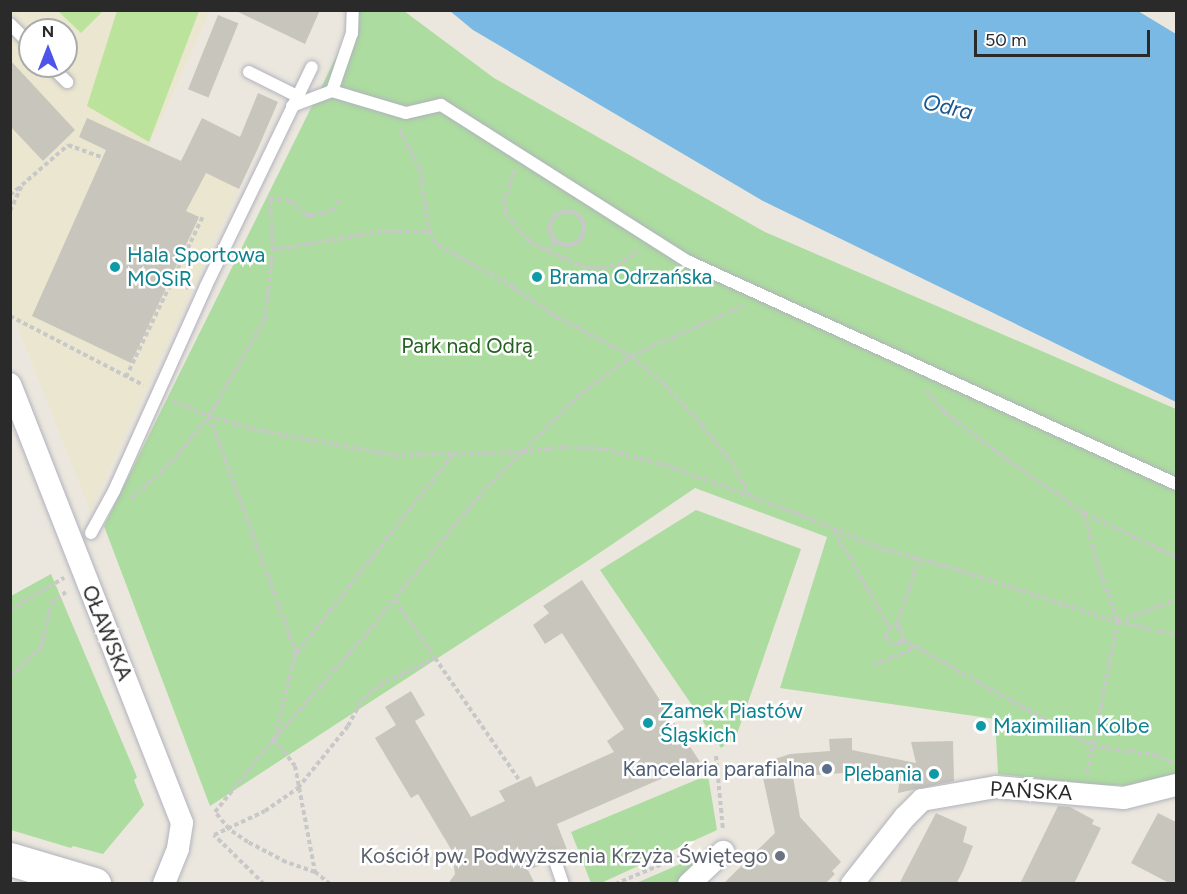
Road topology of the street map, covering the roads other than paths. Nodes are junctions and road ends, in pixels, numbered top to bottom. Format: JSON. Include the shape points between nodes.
{"nodes":[{"id":1,"x":353,"y":10,"type":"edge"},
{"id":2,"x":312,"y":67,"type":"dead end"},
{"id":3,"x":249,"y":72,"type":"dead end"},
{"id":4,"x":63,"y":78,"type":"edge"},
{"id":5,"x":67,"y":82,"type":"dead end"},
{"id":6,"x":332,"y":91,"type":"junction"},
{"id":7,"x":295,"y":101,"type":"junction"},
{"id":8,"x":10,"y":384,"type":"edge"},
{"id":9,"x":1176,"y":484,"type":"edge"},
{"id":10,"x":91,"y":533,"type":"dead end"},
{"id":11,"x":1176,"y":785,"type":"edge"},
{"id":12,"x":723,"y":852,"type":"road end"},
{"id":13,"x":554,"y":858,"type":"dead end"},
{"id":14,"x":10,"y":859,"type":"edge"},
{"id":15,"x":94,"y":884,"type":"edge"},
{"id":16,"x":164,"y":884,"type":"edge"},
{"id":17,"x":563,"y":884,"type":"edge"},
{"id":18,"x":689,"y":884,"type":"edge"},
{"id":19,"x":852,"y":884,"type":"edge"}],
"edges":[{"from":1,"to":6,"type":"lane","via":[[352,33]]},
{"from":2,"to":7,"type":"lane"},
{"from":3,"to":7,"type":"lane"},
{"from":4,"to":5,"type":"lane"},
{"from":6,"to":7,"type":"lane"},
{"from":6,"to":9,"type":"lane","via":[[406,113],[441,105],[687,261]]},
{"from":7,"to":10,"type":"lane"},
{"from":8,"to":16,"type":"street","name":"OŁAWSKA","via":[[182,823],[178,849]]},
{"from":11,"to":19,"type":"street","name":"PAŃSKA","via":[[1124,798],[996,787],[922,800]]},
{"from":12,"to":18,"type":"street"},
{"from":13,"to":17,"type":"lane"},
{"from":14,"to":15,"type":"street"}]}
